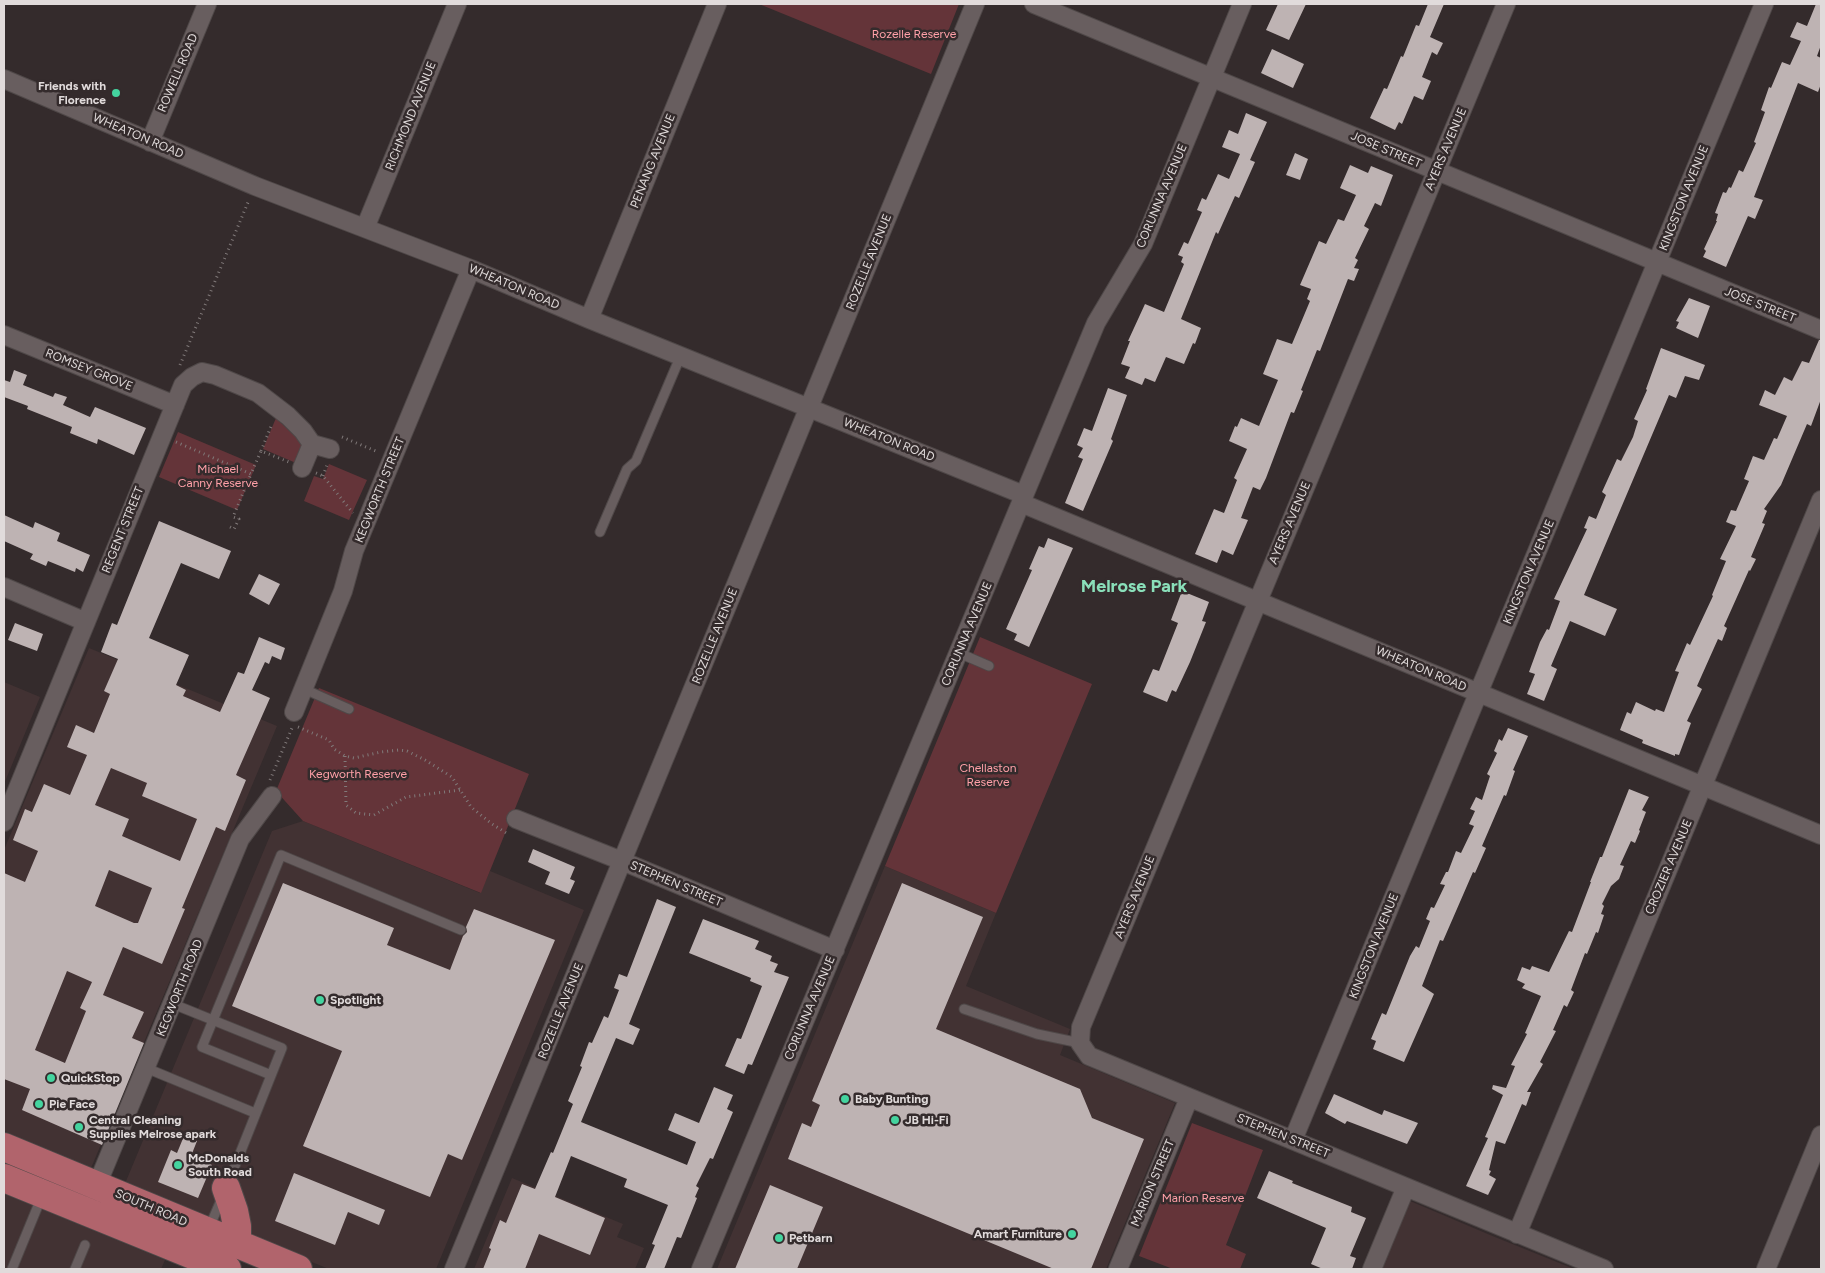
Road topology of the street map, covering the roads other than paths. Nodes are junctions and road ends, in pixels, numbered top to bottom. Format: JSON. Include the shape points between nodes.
{"nodes":[{"id":1,"x":207,"y":4,"type":"edge"},
{"id":2,"x":457,"y":4,"type":"edge"},
{"id":3,"x":716,"y":4,"type":"edge"},
{"id":4,"x":976,"y":4,"type":"edge"},
{"id":5,"x":1034,"y":4,"type":"edge"},
{"id":6,"x":1242,"y":4,"type":"edge"},
{"id":7,"x":1506,"y":4,"type":"edge"},
{"id":8,"x":1764,"y":4,"type":"edge"},
{"id":9,"x":1212,"y":78,"type":"junction"},
{"id":10,"x":4,"y":79,"type":"edge"},
{"id":11,"x":150,"y":142,"type":"junction"},
{"id":12,"x":1437,"y":171,"type":"junction"},
{"id":13,"x":365,"y":228,"type":"junction"},
{"id":14,"x":1657,"y":262,"type":"junction"},
{"id":15,"x":471,"y":269,"type":"junction"},
{"id":16,"x":589,"y":319,"type":"junction"},
{"id":17,"x":1821,"y":330,"type":"edge"},
{"id":18,"x":4,"y":335,"type":"edge"},
{"id":19,"x":681,"y":355,"type":"junction"},
{"id":20,"x":170,"y":403,"type":"junction"},
{"id":21,"x":810,"y":407,"type":"junction"},
{"id":22,"x":312,"y":444,"type":"junction"},
{"id":23,"x":333,"y":448,"type":"road end"},
{"id":24,"x":302,"y":468,"type":"road end"},
{"id":25,"x":1023,"y":499,"type":"junction"},
{"id":26,"x":1821,"y":500,"type":"edge"},
{"id":27,"x":600,"y":532,"type":"dead end"},
{"id":28,"x":4,"y":587,"type":"edge"},
{"id":29,"x":1258,"y":601,"type":"junction"},
{"id":30,"x":86,"y":622,"type":"junction"},
{"id":31,"x":959,"y":653,"type":"junction"},
{"id":32,"x":989,"y":666,"type":"dead end"},
{"id":33,"x":304,"y":689,"type":"junction"},
{"id":34,"x":1478,"y":693,"type":"junction"},
{"id":35,"x":349,"y":708,"type":"dead end"},
{"id":36,"x":294,"y":712,"type":"dead end"},
{"id":37,"x":1702,"y":786,"type":"junction"},
{"id":38,"x":272,"y":796,"type":"road end"},
{"id":39,"x":4,"y":822,"type":"edge"},
{"id":40,"x":514,"y":827,"type":"road end"},
{"id":41,"x":1821,"y":835,"type":"edge"},
{"id":42,"x":622,"y":861,"type":"junction"},
{"id":43,"x":461,"y":930,"type":"dead end"},
{"id":44,"x":834,"y":950,"type":"junction"},
{"id":45,"x":173,"y":1004,"type":"junction"},
{"id":46,"x":964,"y":1009,"type":"dead end"},
{"id":47,"x":213,"y":1020,"type":"junction"},
{"id":48,"x":1080,"y":1043,"type":"junction"},
{"id":49,"x":146,"y":1068,"type":"junction"},
{"id":50,"x":271,"y":1075,"type":"junction"},
{"id":51,"x":1189,"y":1098,"type":"junction"},
{"id":52,"x":256,"y":1113,"type":"junction"},
{"id":53,"x":1821,"y":1134,"type":"edge"},
{"id":54,"x":1293,"y":1140,"type":"junction"},
{"id":55,"x":4,"y":1147,"type":"edge"},
{"id":56,"x":4,"y":1178,"type":"edge"},
{"id":57,"x":97,"y":1185,"type":"junction"},
{"id":58,"x":226,"y":1188,"type":"junction"},
{"id":59,"x":1406,"y":1188,"type":"junction"},
{"id":60,"x":44,"y":1194,"type":"junction"},
{"id":61,"x":199,"y":1228,"type":"junction"},
{"id":62,"x":1517,"y":1234,"type":"junction"},
{"id":63,"x":237,"y":1244,"type":"junction"},
{"id":64,"x":85,"y":1246,"type":"dead end"},
{"id":65,"x":185,"y":1261,"type":"edge"},
{"id":66,"x":12,"y":1269,"type":"edge"},
{"id":67,"x":75,"y":1269,"type":"edge"},
{"id":68,"x":227,"y":1269,"type":"edge"},
{"id":69,"x":298,"y":1269,"type":"edge"},
{"id":70,"x":454,"y":1269,"type":"edge"},
{"id":71,"x":701,"y":1269,"type":"edge"},
{"id":72,"x":1118,"y":1269,"type":"edge"},
{"id":73,"x":1372,"y":1269,"type":"edge"},
{"id":74,"x":1604,"y":1269,"type":"edge"},
{"id":75,"x":1766,"y":1269,"type":"edge"}],
"edges":[{"from":1,"to":11,"type":"street","name":"ROWELL ROAD"},
{"from":2,"to":13,"type":"street","name":"RICHMOND AVENUE"},
{"from":3,"to":16,"type":"street","name":"PENANG AVENUE"},
{"from":4,"to":21,"type":"street","name":"ROZELLE AVENUE"},
{"from":5,"to":9,"type":"street","name":"JOSE STREET"},
{"from":6,"to":9,"type":"street","name":"CORUNNA AVENUE"},
{"from":7,"to":12,"type":"street","name":"AYERS AVENUE"},
{"from":8,"to":14,"type":"street","name":"KINGSTON AVENUE"},
{"from":9,"to":12,"type":"street","name":"JOSE STREET"},
{"from":9,"to":25,"type":"street","name":"CORUNNA AVENUE","via":[[1143,244],[1096,323]]},
{"from":10,"to":11,"type":"street","name":"WHEATON ROAD"},
{"from":11,"to":13,"type":"street","name":"WHEATON ROAD"},
{"from":12,"to":14,"type":"street","name":"JOSE STREET"},
{"from":12,"to":29,"type":"street","name":"AYERS AVENUE"},
{"from":13,"to":15,"type":"street","name":"WHEATON ROAD"},
{"from":14,"to":17,"type":"street","name":"JOSE STREET"},
{"from":14,"to":34,"type":"street","name":"KINGSTON AVENUE"},
{"from":15,"to":16,"type":"street","name":"WHEATON ROAD"},
{"from":15,"to":33,"type":"street","name":"KEGWORTH STREET","via":[[354,552],[343,591]]},
{"from":16,"to":19,"type":"street","name":"WHEATON ROAD"},
{"from":18,"to":20,"type":"street","name":"ROMSEY GROVE"},
{"from":19,"to":21,"type":"street","name":"WHEATON ROAD"},
{"from":19,"to":27,"type":"lane","via":[[636,461],[627,469]]},
{"from":20,"to":22,"type":"street","name":"REGENT STREET","via":[[192,377],[202,372],[215,375],[258,392],[303,431]]},
{"from":20,"to":30,"type":"street","name":"REGENT STREET","via":[[162,436]]},
{"from":21,"to":25,"type":"street","name":"WHEATON ROAD"},
{"from":21,"to":42,"type":"street","name":"ROZELLE AVENUE"},
{"from":22,"to":23,"type":"street"},
{"from":22,"to":24,"type":"street"},
{"from":25,"to":29,"type":"street","name":"WHEATON ROAD"},
{"from":25,"to":31,"type":"street","name":"CORUNNA AVENUE"},
{"from":26,"to":37,"type":"street","name":"CROZIER AVENUE"},
{"from":28,"to":30,"type":"street"},
{"from":29,"to":34,"type":"street","name":"WHEATON ROAD"},
{"from":29,"to":48,"type":"street","name":"AYERS AVENUE","via":[[1081,1027]]},
{"from":30,"to":39,"type":"street","name":"REGENT STREET"},
{"from":31,"to":32,"type":"lane"},
{"from":31,"to":44,"type":"street","name":"CORUNNA AVENUE"},
{"from":33,"to":35,"type":"lane"},
{"from":33,"to":36,"type":"street","name":"KEGWORTH STREET"},
{"from":34,"to":37,"type":"street","name":"WHEATON ROAD"},
{"from":34,"to":54,"type":"street","name":"KINGSTON AVENUE"},
{"from":37,"to":41,"type":"street","name":"WHEATON ROAD"},
{"from":37,"to":62,"type":"street","name":"CROZIER AVENUE"},
{"from":38,"to":45,"type":"street","name":"KEGWORTH ROAD","via":[[240,839]]},
{"from":40,"to":42,"type":"street","name":"STEPHEN STREET"},
{"from":42,"to":44,"type":"street","name":"STEPHEN STREET"},
{"from":42,"to":70,"type":"street","name":"ROZELLE AVENUE"},
{"from":43,"to":47,"type":"lane","via":[[281,856]]},
{"from":44,"to":71,"type":"street","name":"CORUNNA AVENUE"},
{"from":45,"to":47,"type":"lane"},
{"from":45,"to":49,"type":"street","name":"KEGWORTH ROAD"},
{"from":46,"to":48,"type":"lane","via":[[1036,1034]]},
{"from":47,"to":50,"type":"lane","via":[[282,1048]]},
{"from":47,"to":50,"type":"lane","via":[[202,1047]]},
{"from":48,"to":51,"type":"street","name":"STEPHEN STREET","via":[[1089,1056]]},
{"from":49,"to":52,"type":"lane"},
{"from":49,"to":57,"type":"street","name":"KEGWORTH ROAD"},
{"from":50,"to":52,"type":"lane"},
{"from":51,"to":54,"type":"street","name":"STEPHEN STREET"},
{"from":51,"to":72,"type":"street","name":"MARION STREET"},
{"from":52,"to":58,"type":"lane"},
{"from":53,"to":75,"type":"street"},
{"from":54,"to":59,"type":"street","name":"STEPHEN STREET"},
{"from":55,"to":57,"type":"highway","name":"SOUTH ROAD"},
{"from":56,"to":60,"type":"highway"},
{"from":57,"to":61,"type":"highway","name":"SOUTH ROAD"},
{"from":58,"to":61,"type":"lane","via":[[212,1221]]},
{"from":58,"to":63,"type":"highway","via":[[237,1226]]},
{"from":59,"to":62,"type":"street","name":"STEPHEN STREET"},
{"from":59,"to":73,"type":"street"},
{"from":60,"to":65,"type":"highway"},
{"from":60,"to":66,"type":"lane"},
{"from":61,"to":63,"type":"highway","name":"SOUTH ROAD"},
{"from":61,"to":65,"type":"street"},
{"from":62,"to":74,"type":"street","name":"STEPHEN STREET"},
{"from":63,"to":69,"type":"highway","name":"SOUTH ROAD"},
{"from":64,"to":67,"type":"lane"},
{"from":65,"to":68,"type":"highway"}]}
